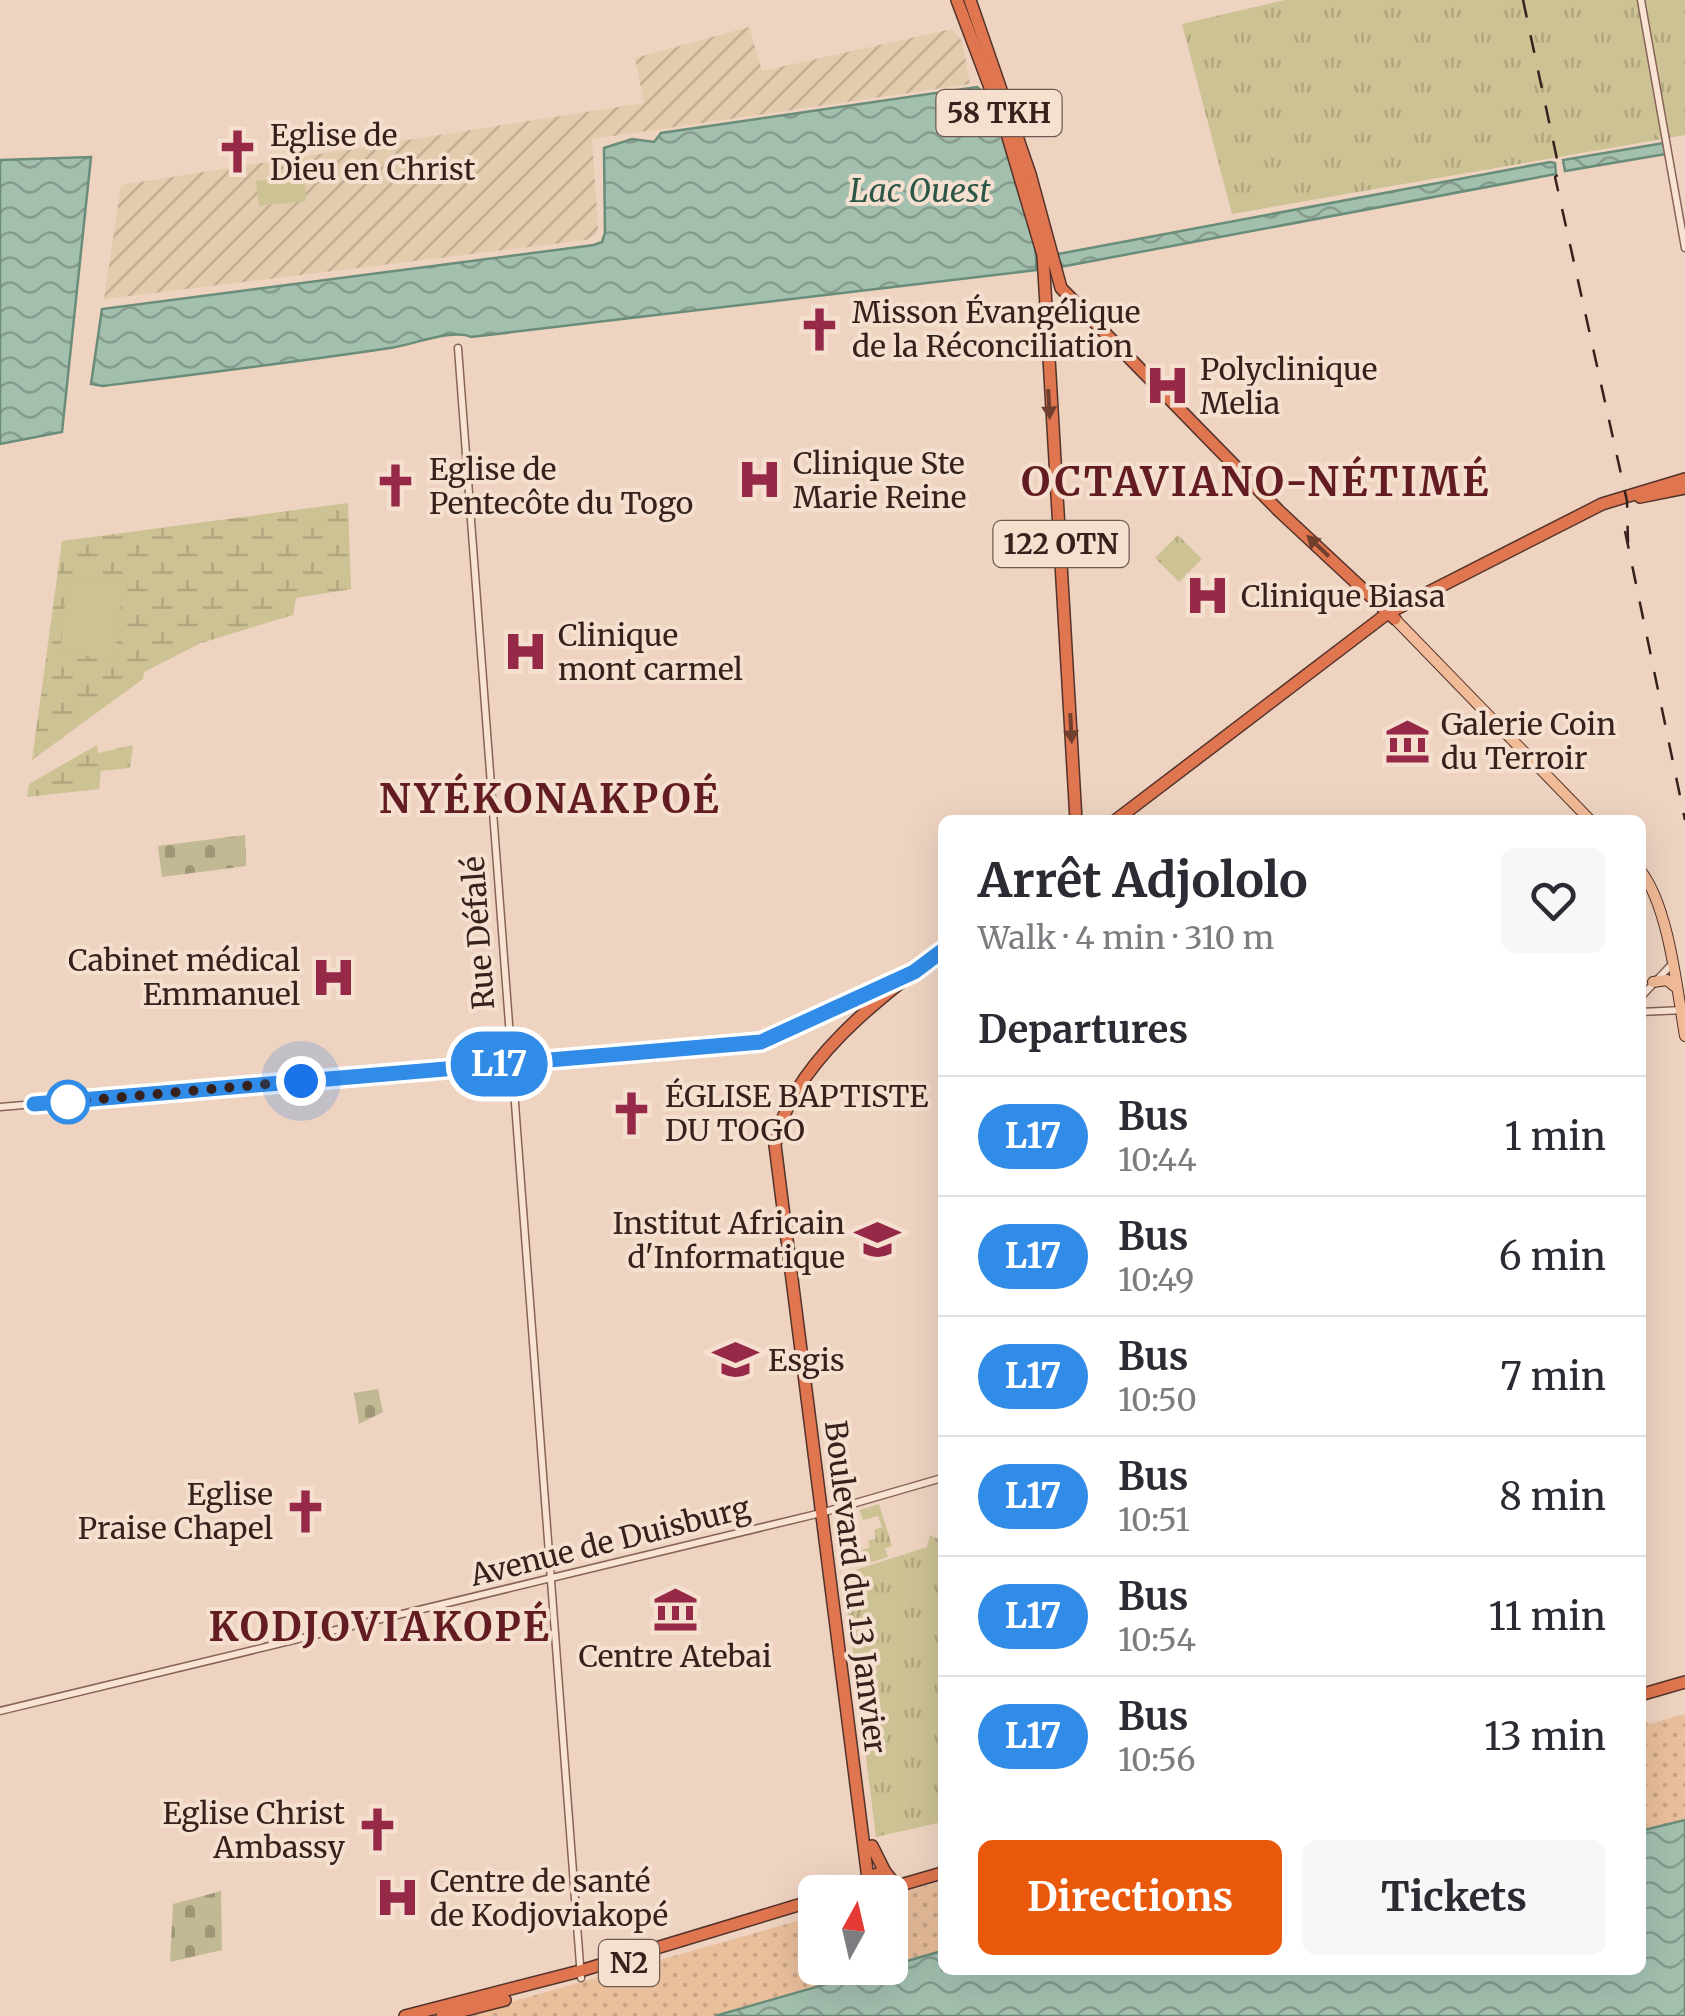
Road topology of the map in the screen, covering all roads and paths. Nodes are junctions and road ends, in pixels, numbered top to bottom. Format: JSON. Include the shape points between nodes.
{"nodes":[{"id":1,"x":957,"y":0,"type":"edge"},
{"id":2,"x":970,"y":0,"type":"edge"},
{"id":3,"x":1642,"y":0,"type":"edge"},
{"id":4,"x":1041,"y":226,"type":"junction"},
{"id":5,"x":1685,"y":248,"type":"edge"},
{"id":6,"x":1049,"y":270,"type":"junction"},
{"id":7,"x":458,"y":348,"type":"dead end"},
{"id":8,"x":1685,"y":479,"type":"edge"},
{"id":9,"x":1685,"y":488,"type":"edge"},
{"id":10,"x":1391,"y":616,"type":"junction"},
{"id":11,"x":1076,"y":815,"type":"edge"},
{"id":12,"x":1123,"y":815,"type":"edge"},
{"id":13,"x":1133,"y":815,"type":"edge"},
{"id":14,"x":1585,"y":815,"type":"edge"},
{"id":15,"x":1646,"y":880,"type":"edge"},
{"id":16,"x":938,"y":954,"type":"edge"},
{"id":17,"x":938,"y":963,"type":"edge"},
{"id":18,"x":1671,"y":965,"type":"junction"},
{"id":19,"x":914,"y":972,"type":"junction"},
{"id":20,"x":1654,"y":982,"type":"junction"},
{"id":21,"x":1674,"y":987,"type":"junction"},
{"id":22,"x":1646,"y":991,"type":"edge"},
{"id":23,"x":1678,"y":1008,"type":"edge"},
{"id":24,"x":1646,"y":1011,"type":"edge"},
{"id":25,"x":1685,"y":1036,"type":"edge"},
{"id":26,"x":510,"y":1064,"type":"junction"},
{"id":27,"x":0,"y":1107,"type":"edge"},
{"id":28,"x":938,"y":1479,"type":"edge"},
{"id":29,"x":825,"y":1512,"type":"junction"},
{"id":30,"x":550,"y":1579,"type":"junction"},
{"id":31,"x":1685,"y":1682,"type":"edge"},
{"id":32,"x":1685,"y":1690,"type":"edge"},
{"id":33,"x":1646,"y":1697,"type":"edge"},
{"id":34,"x":1646,"y":1698,"type":"edge"},
{"id":35,"x":0,"y":1711,"type":"edge"},
{"id":36,"x":938,"y":1869,"type":"edge"},
{"id":37,"x":938,"y":1871,"type":"edge"},
{"id":38,"x":888,"y":1874,"type":"joint"},
{"id":39,"x":866,"y":1875,"type":"edge"},
{"id":40,"x":908,"y":1882,"type":"edge"},
{"id":41,"x":798,"y":1905,"type":"edge"},
{"id":42,"x":798,"y":1912,"type":"edge"},
{"id":43,"x":581,"y":1975,"type":"junction"},
{"id":44,"x":405,"y":2016,"type":"edge"},
{"id":45,"x":442,"y":2016,"type":"edge"}],
"edges":[{"from":1,"to":4,"type":"highway","number":"58 TKH"},
{"from":2,"to":4,"type":"highway","number":"58 TKH"},
{"from":3,"to":5,"type":"street"},
{"from":4,"to":6,"type":"highway"},
{"from":10,"to":6,"type":"highway","one_way":true,"via":[[1100,330]]},
{"from":6,"to":11,"type":"highway","number":"122 OTN","one_way":true},
{"from":7,"to":26,"type":"street","name":"Rue Défalé"},
{"from":8,"to":10,"type":"highway","via":[[1602,504]]},
{"from":9,"to":10,"type":"highway","via":[[1616,505]]},
{"from":10,"to":12,"type":"highway"},
{"from":10,"to":13,"type":"highway"},
{"from":10,"to":14,"type":"main road"},
{"from":15,"to":18,"type":"main road"},
{"from":16,"to":19,"type":"highway","name":"Boulevard du 13 Janvier"},
{"from":17,"to":29,"type":"highway","name":"Boulevard du 13 Janvier","via":[[836,1053],[784,1136]]},
{"from":18,"to":20,"type":"street"},
{"from":18,"to":21,"type":"main road"},
{"from":19,"to":26,"type":"street","via":[[761,1042]]},
{"from":19,"to":29,"type":"highway","name":"Boulevard du 13 Janvier","via":[[855,1022],[810,1074],[775,1144]]},
{"from":20,"to":21,"type":"main road","via":[[1667,980]]},
{"from":20,"to":22,"type":"street"},
{"from":21,"to":23,"type":"main road"},
{"from":23,"to":24,"type":"street"},
{"from":23,"to":25,"type":"main road"},
{"from":26,"to":27,"type":"street"},
{"from":26,"to":30,"type":"street","name":"Rue Défalé"},
{"from":28,"to":29,"type":"street","name":"Avenue de Duisburg"},
{"from":29,"to":30,"type":"street","name":"Avenue de Duisburg"},
{"from":29,"to":38,"type":"highway","name":"Boulevard du 13 Janvier","via":[[873,1855]]},
{"from":29,"to":39,"type":"highway","name":"Boulevard du 13 Janvier"},
{"from":30,"to":35,"type":"street","name":"Avenue de Duisburg"},
{"from":30,"to":43,"type":"street","name":"Rue Défalé"},
{"from":31,"to":33,"type":"highway"},
{"from":32,"to":34,"type":"highway"},
{"from":36,"to":38,"type":"highway"},
{"from":37,"to":40,"type":"highway"},
{"from":41,"to":43,"type":"highway","number":"N2"},
{"from":42,"to":43,"type":"highway","number":"N2"},
{"from":43,"to":44,"type":"highway","number":"N2"},
{"from":43,"to":45,"type":"highway","number":"N2"}]}
